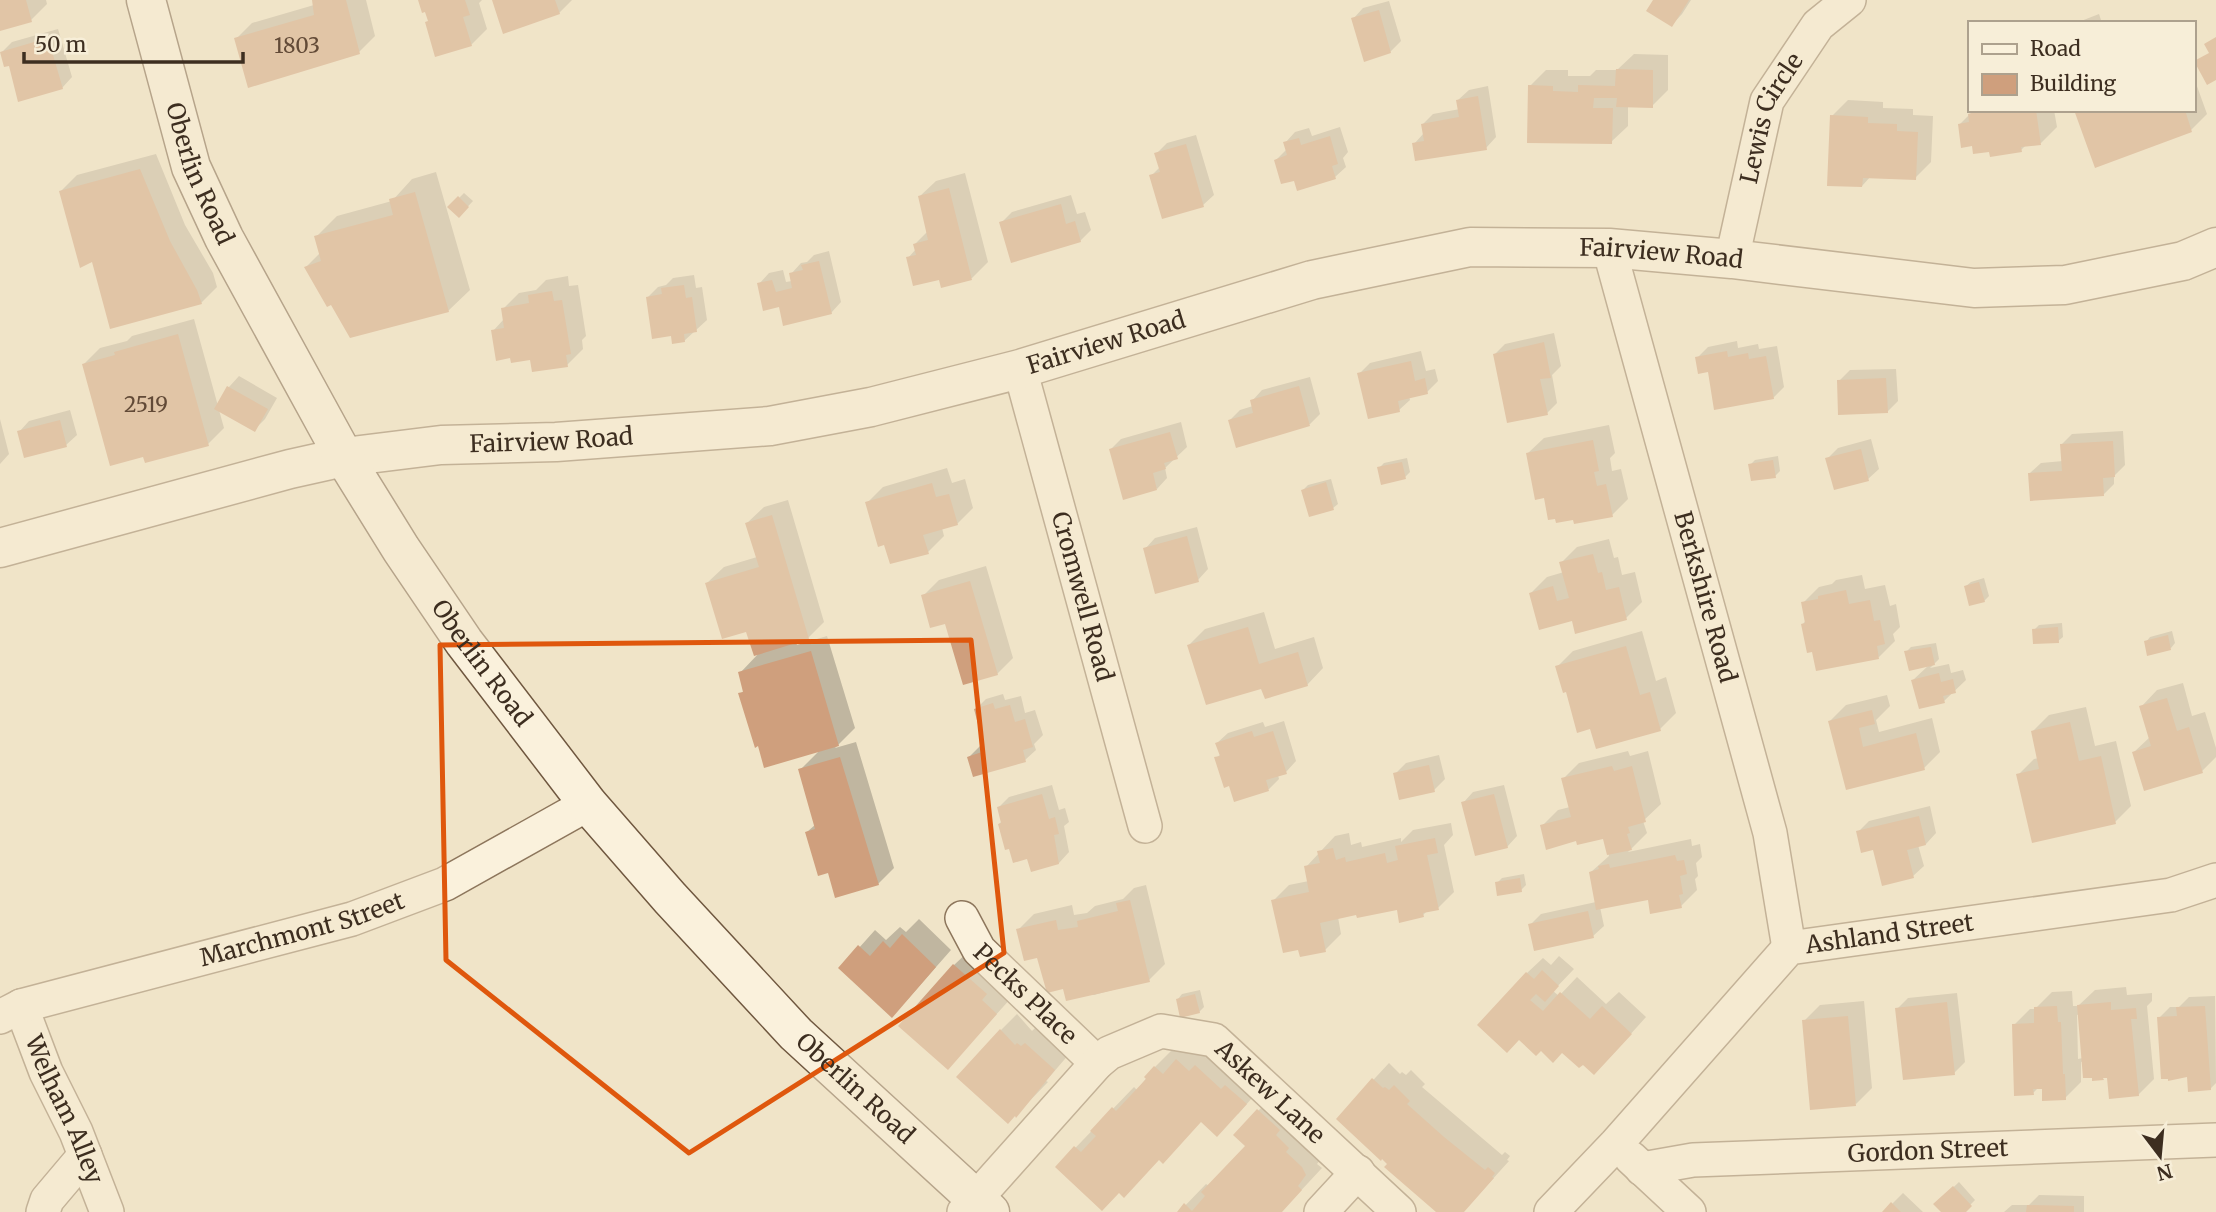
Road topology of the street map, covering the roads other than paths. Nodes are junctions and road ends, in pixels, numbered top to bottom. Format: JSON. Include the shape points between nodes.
{"nodes":[{"id":1,"x":146,"y":0,"type":"edge"},
{"id":2,"x":1849,"y":0,"type":"edge"},
{"id":3,"x":2216,"y":247,"type":"edge"},
{"id":4,"x":1609,"y":248,"type":"junction"},
{"id":5,"x":1732,"y":259,"type":"junction"},
{"id":6,"x":1020,"y":369,"type":"junction"},
{"id":7,"x":344,"y":457,"type":"junction"},
{"id":8,"x":0,"y":548,"type":"edge"},
{"id":9,"x":588,"y":804,"type":"junction"},
{"id":10,"x":1145,"y":826,"type":"dead end"},
{"id":11,"x":2216,"y":880,"type":"edge"},
{"id":12,"x":962,"y":918,"type":"dead end"},
{"id":13,"x":1789,"y":948,"type":"junction"},
{"id":14,"x":10,"y":1012,"type":"edge"},
{"id":15,"x":1097,"y":1063,"type":"junction"},
{"id":16,"x":2216,"y":1140,"type":"edge"},
{"id":17,"x":1616,"y":1144,"type":"junction"},
{"id":18,"x":85,"y":1156,"type":"junction"},
{"id":19,"x":1642,"y":1169,"type":"junction"},
{"id":20,"x":1357,"y":1172,"type":"junction"},
{"id":21,"x":976,"y":1208,"type":"edge"},
{"id":22,"x":43,"y":1212,"type":"edge"},
{"id":23,"x":107,"y":1212,"type":"edge"},
{"id":24,"x":1321,"y":1212,"type":"edge"},
{"id":25,"x":1399,"y":1212,"type":"edge"},
{"id":26,"x":1551,"y":1212,"type":"edge"},
{"id":27,"x":1689,"y":1212,"type":"edge"}],
"edges":[{"from":1,"to":7,"type":"street","name":"Oberlin Road","via":[[191,167],[224,238]]},
{"from":2,"to":5,"type":"street","name":"Lewis Circle","via":[[1818,25],[1768,102]]},
{"from":3,"to":5,"type":"street","name":"Fairview Road","via":[[2183,261],[2065,285],[1974,288]]},
{"from":4,"to":5,"type":"street","name":"Fairview Road"},
{"from":4,"to":6,"type":"street","name":"Fairview Road","via":[[1470,247],[1312,280]]},
{"from":4,"to":13,"type":"street","name":"Berkshire Road","via":[[1770,833]]},
{"from":6,"to":7,"type":"street","name":"Fairview Road","via":[[871,407],[770,426],[441,446]]},
{"from":6,"to":10,"type":"street","name":"Cromwell Road"},
{"from":7,"to":8,"type":"street","name":"Fairview Road"},
{"from":7,"to":9,"type":"street","name":"Oberlin Road","via":[[464,642]]},
{"from":9,"to":14,"type":"street","name":"Marchmont Street","via":[[445,884],[352,919]]},
{"from":9,"to":21,"type":"street","name":"Oberlin Road","via":[[796,1034]]},
{"from":11,"to":13,"type":"street","name":"Ashland Street","via":[[2171,895]]},
{"from":12,"to":15,"type":"street","name":"Pecks Place","via":[[979,950]]},
{"from":13,"to":17,"type":"street","name":"Ashland Street"},
{"from":14,"to":18,"type":"street","name":"Welham Alley","via":[[46,1072]]},
{"from":15,"to":20,"type":"street","name":"Askew Lane","via":[[1109,1053],[1161,1031],[1214,1040]]},
{"from":15,"to":21,"type":"street","name":"Askew Lane"},
{"from":16,"to":19,"type":"street","name":"Gordon Street","via":[[1693,1160]]},
{"from":17,"to":19,"type":"street"},
{"from":17,"to":26,"type":"street","name":"Ashland Street"},
{"from":18,"to":22,"type":"street","via":[[47,1200]]},
{"from":18,"to":23,"type":"street","name":"Welham Alley"},
{"from":19,"to":27,"type":"street"},
{"from":20,"to":24,"type":"street"},
{"from":20,"to":25,"type":"street","name":"Askew Lane"}]}
